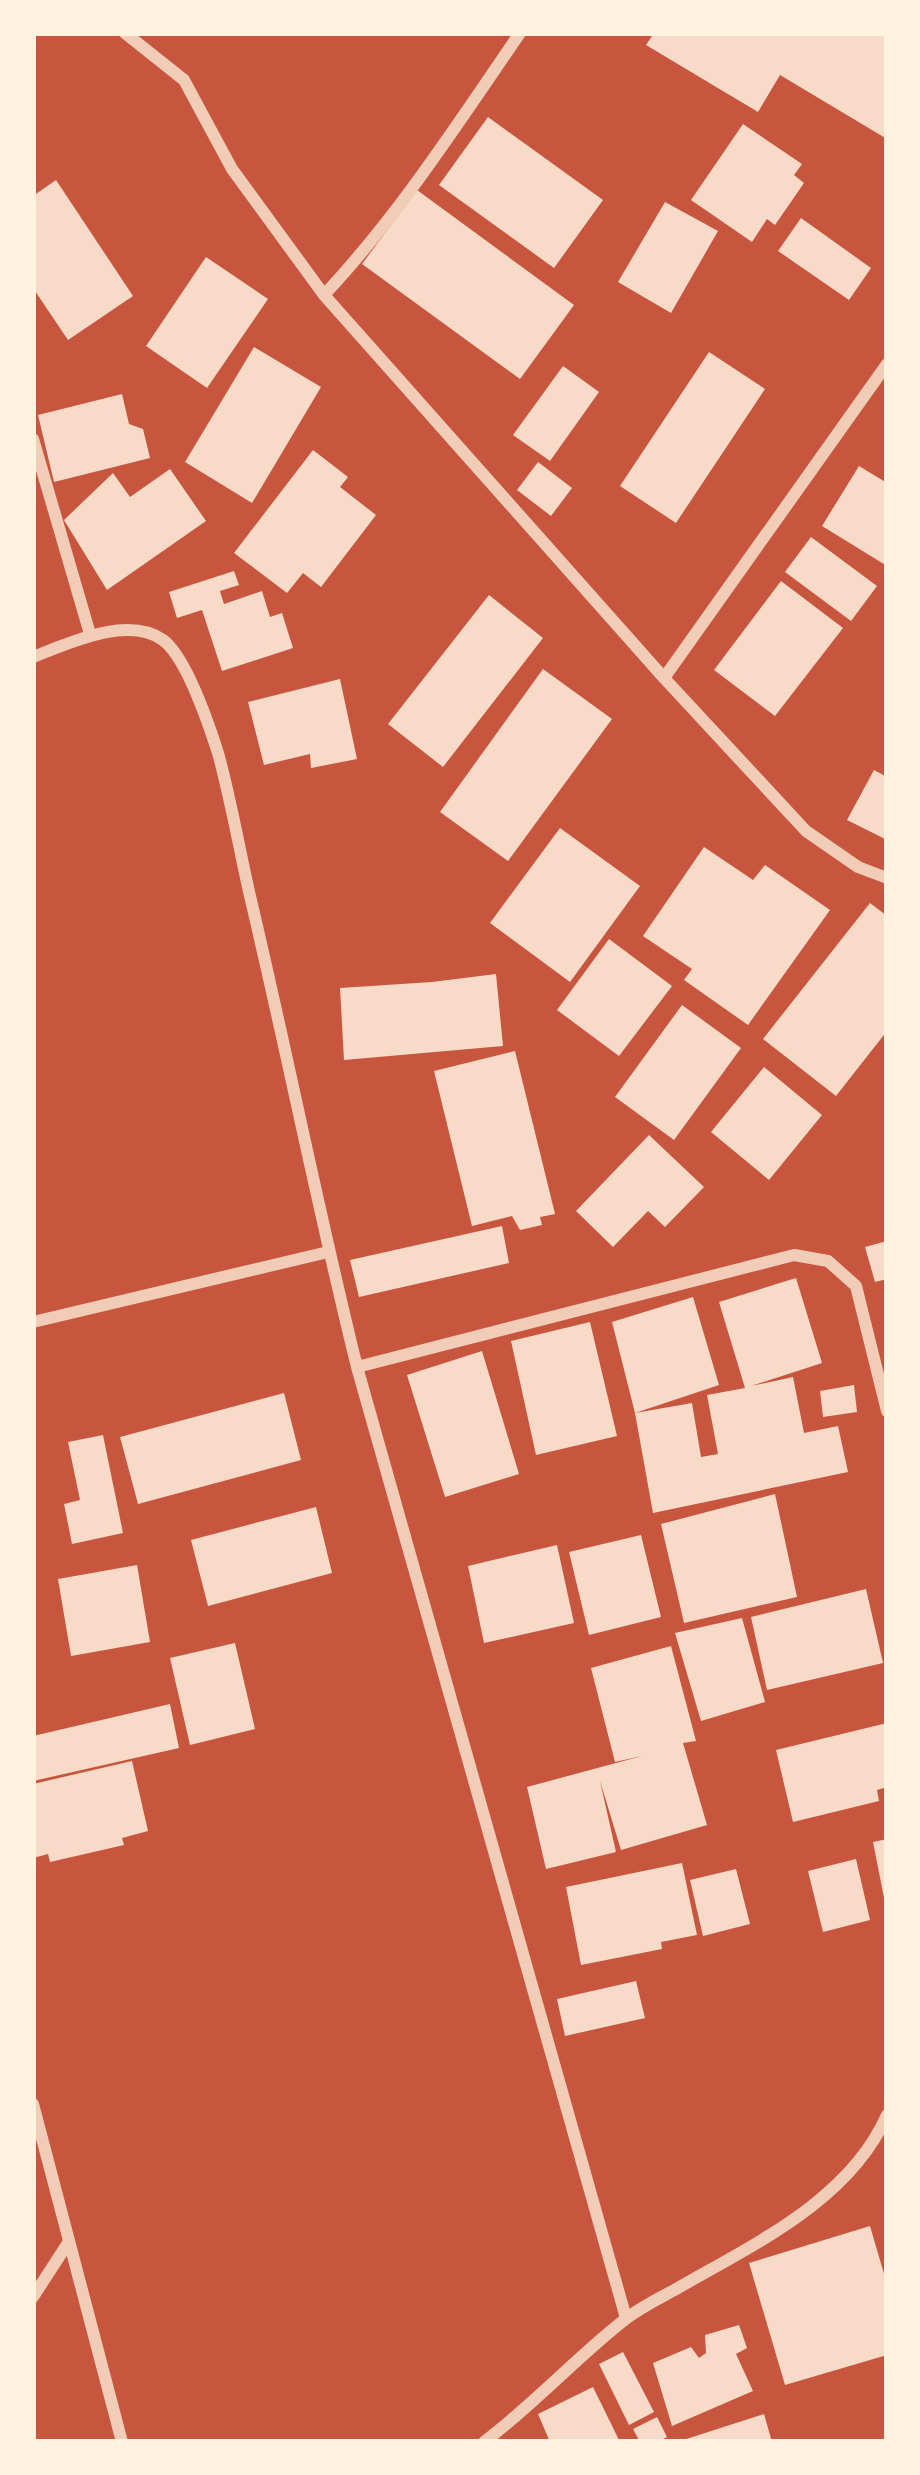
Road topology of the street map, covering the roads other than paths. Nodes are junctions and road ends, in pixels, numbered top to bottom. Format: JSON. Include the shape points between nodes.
{"nodes":[{"id":1,"x":125,"y":33,"type":"edge"},
{"id":2,"x":520,"y":33,"type":"edge"},
{"id":3,"x":324,"y":296,"type":"junction"},
{"id":4,"x":887,"y":364,"type":"edge"},
{"id":5,"x":33,"y":439,"type":"edge"},
{"id":6,"x":91,"y":634,"type":"junction"},
{"id":7,"x":33,"y":657,"type":"edge"},
{"id":8,"x":664,"y":678,"type":"junction"},
{"id":9,"x":887,"y":878,"type":"edge"},
{"id":10,"x":328,"y":1252,"type":"junction"},
{"id":11,"x":33,"y":1322,"type":"edge"},
{"id":12,"x":357,"y":1366,"type":"junction"},
{"id":13,"x":887,"y":1412,"type":"edge"},
{"id":14,"x":33,"y":2104,"type":"edge"},
{"id":15,"x":884,"y":2122,"type":"edge"},
{"id":16,"x":887,"y":2151,"type":"edge"},
{"id":17,"x":68,"y":2243,"type":"junction"},
{"id":18,"x":33,"y":2297,"type":"edge"},
{"id":19,"x":626,"y":2318,"type":"junction"},
{"id":20,"x":122,"y":2442,"type":"edge"},
{"id":21,"x":484,"y":2442,"type":"edge"}],
"edges":[{"from":1,"to":3,"type":"street","via":[[184,80],[232,169]]},
{"from":2,"to":3,"type":"street","via":[[413,187]]},
{"from":3,"to":8,"type":"street"},
{"from":4,"to":8,"type":"street"},
{"from":5,"to":6,"type":"street"},
{"from":6,"to":7,"type":"street"},
{"from":6,"to":10,"type":"street","via":[[142,630],[181,657],[217,751]]},
{"from":8,"to":9,"type":"street","via":[[806,831]]},
{"from":10,"to":11,"type":"street"},
{"from":10,"to":12,"type":"street"},
{"from":12,"to":13,"type":"street","via":[[794,1255],[828,1261],[856,1286]]},
{"from":12,"to":19,"type":"street"},
{"from":14,"to":17,"type":"street"},
{"from":15,"to":16,"type":"street"},
{"from":15,"to":19,"type":"street","via":[[853,2169],[811,2206]]},
{"from":17,"to":18,"type":"street"},
{"from":17,"to":20,"type":"street"},
{"from":19,"to":21,"type":"street"}]}
